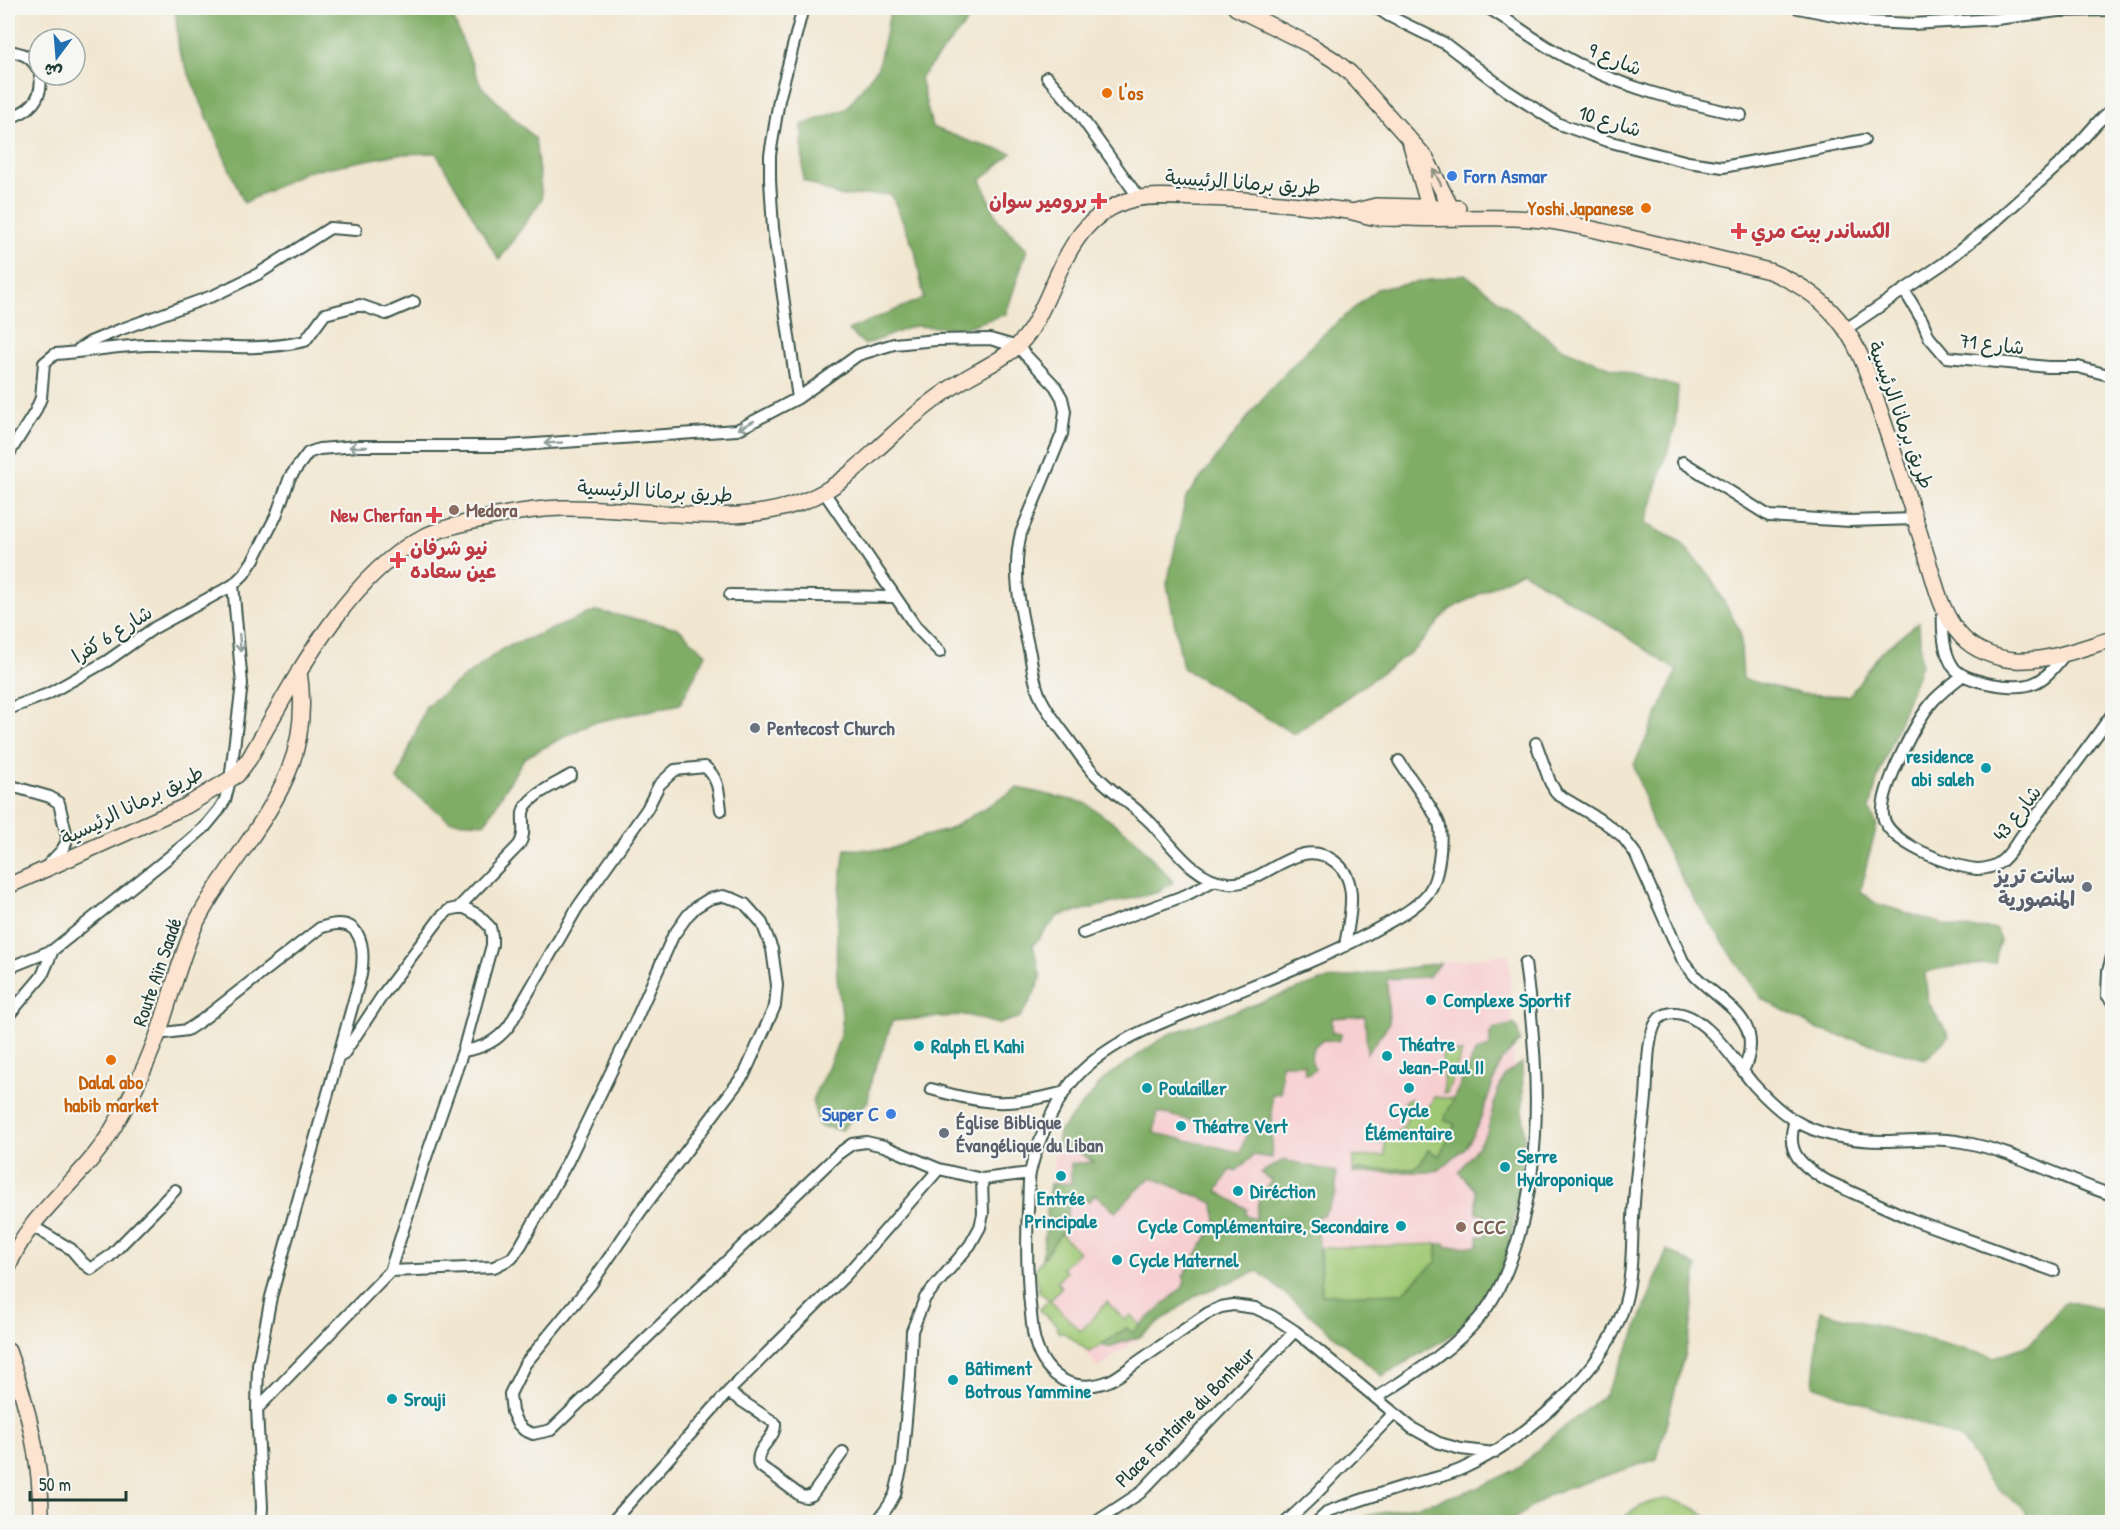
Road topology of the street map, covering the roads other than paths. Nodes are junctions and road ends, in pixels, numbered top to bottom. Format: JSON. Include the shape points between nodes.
{"nodes":[{"id":1,"x":803,"y":8,"type":"edge"},
{"id":2,"x":1236,"y":8,"type":"edge"},
{"id":3,"x":1377,"y":8,"type":"edge"},
{"id":4,"x":1488,"y":8,"type":"edge"},
{"id":5,"x":1798,"y":8,"type":"edge"},
{"id":6,"x":2112,"y":10,"type":"edge"},
{"id":7,"x":8,"y":51,"type":"edge"},
{"id":8,"x":27,"y":55,"type":"edge"},
{"id":9,"x":1047,"y":77,"type":"dead end"},
{"id":10,"x":41,"y":87,"type":"edge"},
{"id":11,"x":2112,"y":109,"type":"edge"},
{"id":12,"x":1742,"y":115,"type":"dead end"},
{"id":13,"x":8,"y":118,"type":"edge"},
{"id":14,"x":1864,"y":140,"type":"dead end"},
{"id":15,"x":1410,"y":142,"type":"junction"},
{"id":16,"x":1139,"y":198,"type":"junction"},
{"id":17,"x":1451,"y":213,"type":"junction"},
{"id":18,"x":1431,"y":214,"type":"junction"},
{"id":19,"x":356,"y":230,"type":"dead end"},
{"id":20,"x":1904,"y":290,"type":"junction"},
{"id":21,"x":414,"y":302,"type":"dead end"},
{"id":22,"x":1846,"y":329,"type":"junction"},
{"id":23,"x":1018,"y":347,"type":"junction"},
{"id":24,"x":73,"y":353,"type":"junction"},
{"id":25,"x":2112,"y":376,"type":"edge"},
{"id":26,"x":798,"y":398,"type":"junction"},
{"id":27,"x":8,"y":455,"type":"edge"},
{"id":28,"x":1683,"y":462,"type":"dead end"},
{"id":29,"x":824,"y":492,"type":"junction"},
{"id":30,"x":1915,"y":519,"type":"junction"},
{"id":31,"x":233,"y":585,"type":"junction"},
{"id":32,"x":730,"y":595,"type":"dead end"},
{"id":33,"x":896,"y":597,"type":"junction"},
{"id":34,"x":1943,"y":608,"type":"junction"},
{"id":35,"x":2112,"y":639,"type":"edge"},
{"id":36,"x":940,"y":652,"type":"dead end"},
{"id":37,"x":2065,"y":654,"type":"junction"},
{"id":38,"x":299,"y":671,"type":"junction"},
{"id":39,"x":1962,"y":676,"type":"junction"},
{"id":40,"x":8,"y":709,"type":"edge"},
{"id":41,"x":2112,"y":714,"type":"edge"},
{"id":42,"x":1536,"y":743,"type":"dead end"},
{"id":43,"x":1399,"y":761,"type":"dead end"},
{"id":44,"x":571,"y":775,"type":"dead end"},
{"id":45,"x":230,"y":780,"type":"junction"},
{"id":46,"x":8,"y":785,"type":"edge"},
{"id":47,"x":721,"y":810,"type":"dead end"},
{"id":48,"x":45,"y":869,"type":"junction"},
{"id":49,"x":1215,"y":880,"type":"junction"},
{"id":50,"x":8,"y":886,"type":"edge"},
{"id":51,"x":458,"y":908,"type":"junction"},
{"id":52,"x":1083,"y":933,"type":"dead end"},
{"id":53,"x":1346,"y":946,"type":"junction"},
{"id":54,"x":53,"y":950,"type":"junction"},
{"id":55,"x":2112,"y":957,"type":"edge"},
{"id":56,"x":1525,"y":963,"type":"dead end"},
{"id":57,"x":8,"y":969,"type":"edge"},
{"id":58,"x":2112,"y":1001,"type":"edge"},
{"id":59,"x":8,"y":1016,"type":"edge"},
{"id":60,"x":158,"y":1034,"type":"junction"},
{"id":61,"x":463,"y":1051,"type":"junction"},
{"id":62,"x":337,"y":1064,"type":"junction"},
{"id":63,"x":1743,"y":1071,"type":"junction"},
{"id":64,"x":931,"y":1089,"type":"dead end"},
{"id":65,"x":1065,"y":1092,"type":"junction"},
{"id":66,"x":1796,"y":1121,"type":"junction"},
{"id":67,"x":939,"y":1169,"type":"junction"},
{"id":68,"x":1030,"y":1173,"type":"junction"},
{"id":69,"x":982,"y":1179,"type":"junction"},
{"id":70,"x":175,"y":1190,"type":"dead end"},
{"id":71,"x":2112,"y":1195,"type":"edge"},
{"id":72,"x":32,"y":1226,"type":"junction"},
{"id":73,"x":8,"y":1268,"type":"edge"},
{"id":74,"x":390,"y":1271,"type":"junction"},
{"id":75,"x":2054,"y":1271,"type":"dead end"},
{"id":76,"x":1295,"y":1331,"type":"junction"},
{"id":77,"x":8,"y":1351,"type":"edge"},
{"id":78,"x":728,"y":1392,"type":"junction"},
{"id":79,"x":1376,"y":1398,"type":"junction"},
{"id":80,"x":257,"y":1409,"type":"junction"},
{"id":81,"x":1393,"y":1414,"type":"junction"},
{"id":82,"x":843,"y":1452,"type":"dead end"},
{"id":83,"x":1494,"y":1453,"type":"junction"},
{"id":84,"x":41,"y":1522,"type":"edge"},
{"id":85,"x":261,"y":1522,"type":"edge"},
{"id":86,"x":612,"y":1522,"type":"edge"},
{"id":87,"x":877,"y":1522,"type":"edge"},
{"id":88,"x":1096,"y":1522,"type":"edge"},
{"id":89,"x":1286,"y":1522,"type":"edge"},
{"id":90,"x":1317,"y":1522,"type":"edge"}],
"edges":[{"from":1,"to":26,"type":"street","via":[[779,100],[770,155],[774,228]]},
{"from":2,"to":15,"type":"main road","via":[[1334,60]]},
{"from":3,"to":14,"type":"street","name":"شارع 10","via":[[1444,43],[1559,124],[1607,141],[1723,167]]},
{"from":4,"to":12,"type":"street","name":"شارع 9","via":[[1577,63],[1656,95]]},
{"from":5,"to":6,"type":"street","via":[[1869,22],[1912,24]]},
{"from":7,"to":8,"type":"street"},
{"from":9,"to":16,"type":"street","via":[[1076,110]]},
{"from":10,"to":13,"type":"street","via":[[34,104]]},
{"from":11,"to":20,"type":"street","via":[[2064,160],[1989,227]]},
{"from":17,"to":15,"type":"main road","one_way":true,"via":[[1426,158]]},
{"from":15,"to":18,"type":"main road"},
{"from":16,"to":18,"type":"main road","name":"طريق برمانا الرئيسية","via":[[1209,198],[1353,212],[1376,206]]},
{"from":16,"to":23,"type":"main road","name":"طريق برمانا الرئيسية","via":[[1116,205],[1094,219],[1076,239],[1033,326]]},
{"from":17,"to":18,"type":"main road","name":"طريق برمانا الرئيسية"},
{"from":17,"to":22,"type":"main road","name":"طريق برمانا الرئيسية","via":[[1486,209],[1510,217],[1596,230],[1769,271],[1807,289]]},
{"from":19,"to":24,"type":"street","via":[[330,228],[215,295],[90,342]]},
{"from":20,"to":22,"type":"street"},
{"from":20,"to":25,"type":"street","name":"شارع 71","via":[[1929,337],[1946,357],[2078,367]]},
{"from":21,"to":24,"type":"street","via":[[386,314],[360,305],[325,314],[306,341],[286,345],[147,345]]},
{"from":22,"to":30,"type":"main road","name":"طريق برمانا الرئيسية","via":[[1859,352]]},
{"from":23,"to":26,"type":"street","via":[[990,339],[894,344],[858,355]]},
{"from":23,"to":29,"type":"main road","name":"طريق برمانا الرئيسية","via":[[934,399],[861,465]]},
{"from":23,"to":49,"type":"street","via":[[1055,386],[1065,411],[1062,434],[1017,549],[1019,599],[1040,694],[1095,775],[1198,872]]},
{"from":24,"to":27,"type":"street","via":[[55,354],[44,363],[41,398]]},
{"from":26,"to":31,"type":"street","one_way":true,"via":[[737,430],[506,446],[319,448],[308,453],[290,477],[254,559]]},
{"from":28,"to":30,"type":"street","via":[[1769,516],[1850,521]]},
{"from":29,"to":33,"type":"street"},
{"from":29,"to":38,"type":"main road","name":"طريق برمانا الرئيسية","via":[[785,508],[740,516],[558,508],[503,514],[450,526],[417,540],[378,570],[338,616]]},
{"from":30,"to":34,"type":"main road","name":"طريق برمانا الرئيسية"},
{"from":31,"to":40,"type":"street","name":"شارع 6 كفرا","via":[[48,694]]},
{"from":31,"to":45,"type":"street","one_way":true,"via":[[242,684]]},
{"from":32,"to":33,"type":"street"},
{"from":33,"to":36,"type":"street","via":[[916,627]]},
{"from":34,"to":37,"type":"main road","name":"طريق برمانا الرئيسية","via":[[1961,636],[1994,656],[2028,660]]},
{"from":34,"to":39,"type":"street","via":[[1949,660]]},
{"from":35,"to":37,"type":"main road","name":"طريق برمانا الرئيسية"},
{"from":37,"to":39,"type":"street","via":[[2030,685],[1984,682]]},
{"from":38,"to":45,"type":"main road","name":"طريق برمانا الرئيسية","via":[[249,759]]},
{"from":38,"to":60,"type":"main road","name":"Route Aïn Saadé","via":[[301,728],[288,775],[258,828],[202,910]]},
{"from":39,"to":41,"type":"street","name":"شارع 43","via":[[1923,714],[1892,775],[1882,812],[1896,836],[1962,867],[1979,869],[2000,863]]},
{"from":42,"to":63,"type":"street","via":[[1557,794],[1622,836],[1635,853],[1683,961],[1741,1016],[1751,1046]]},
{"from":43,"to":53,"type":"street","via":[[1440,825],[1439,861],[1433,883],[1413,907]]},
{"from":44,"to":51,"type":"street","via":[[529,801],[523,814],[524,838]]},
{"from":45,"to":48,"type":"main road","name":"طريق برمانا الرئيسية","via":[[186,806]]},
{"from":45,"to":54,"type":"street","via":[[225,800],[205,827]]},
{"from":46,"to":48,"type":"street","via":[[50,797],[59,804],[66,843]]},
{"from":47,"to":61,"type":"street","via":[[717,784],[705,767],[675,770],[665,778],[577,908],[509,1026],[494,1042]]},
{"from":48,"to":50,"type":"main road","name":"طريق برمانا الرئيسية"},
{"from":49,"to":52,"type":"street","via":[[1175,900]]},
{"from":49,"to":53,"type":"street","via":[[1230,884],[1245,881],[1308,854],[1321,854],[1335,861],[1350,884]]},
{"from":51,"to":61,"type":"street","via":[[478,915],[492,936]]},
{"from":51,"to":62,"type":"street","via":[[450,910],[432,927]]},
{"from":53,"to":65,"type":"street","via":[[1141,1033],[1093,1063]]},
{"from":54,"to":57,"type":"street"},
{"from":54,"to":59,"type":"street","via":[[42,976]]},
{"from":55,"to":58,"type":"street","via":[[2107,995]]},
{"from":56,"to":79,"type":"street","via":[[1535,1056],[1536,1139],[1528,1201],[1513,1256],[1504,1279],[1478,1319],[1439,1356]]},
{"from":60,"to":62,"type":"street","via":[[187,1030],[320,928],[340,924],[355,930],[364,958]]},
{"from":60,"to":72,"type":"main road","name":"Route Aïn Saadé","via":[[108,1137]]},
{"from":61,"to":74,"type":"street"},
{"from":62,"to":80,"type":"street","via":[[271,1297],[258,1365]]},
{"from":63,"to":66,"type":"street"},
{"from":63,"to":83,"type":"street","via":[[1722,1044],[1692,1018],[1672,1013],[1657,1022],[1652,1033],[1636,1174],[1629,1283],[1619,1321],[1603,1351],[1571,1392]]},
{"from":64,"to":65,"type":"street","via":[[995,1104],[1038,1100]]},
{"from":65,"to":68,"type":"street","via":[[1043,1131]]},
{"from":66,"to":71,"type":"street","via":[[1818,1131],[1858,1140],[1934,1138],[1963,1142]]},
{"from":66,"to":75,"type":"street","via":[[1791,1146],[1800,1160],[1827,1181],[1911,1219]]},
{"from":67,"to":69,"type":"street"},
{"from":67,"to":74,"type":"street","via":[[884,1146],[852,1144],[551,1430],[533,1434],[516,1423],[510,1394],[525,1364],[591,1284],[745,1073],[775,1006],[776,966],[762,923],[745,904],[723,896],[696,907],[673,936],[568,1161],[512,1258],[494,1267]]},
{"from":67,"to":78,"type":"street","via":[[846,1275]]},
{"from":68,"to":69,"type":"street"},
{"from":68,"to":76,"type":"street","via":[[1027,1279],[1034,1341],[1051,1371],[1061,1380],[1090,1386],[1111,1381],[1221,1307],[1255,1308]]},
{"from":69,"to":87,"type":"street","via":[[981,1227],[925,1298],[912,1331],[899,1485]]},
{"from":70,"to":72,"type":"street","via":[[110,1256],[91,1269],[71,1249]]},
{"from":72,"to":73,"type":"main road","name":"Route Aïn Saadé"},
{"from":74,"to":80,"type":"street"},
{"from":76,"to":79,"type":"street"},
{"from":76,"to":88,"type":"street","name":"Place Fontaine du Bonheur","via":[[1140,1493]]},
{"from":77,"to":84,"type":"main road","via":[[30,1424]]},
{"from":78,"to":82,"type":"street","via":[[775,1423],[774,1432],[758,1456],[759,1465],[801,1496],[812,1495]]},
{"from":78,"to":86,"type":"street"},
{"from":79,"to":81,"type":"street"},
{"from":80,"to":85,"type":"street"},
{"from":81,"to":83,"type":"street","via":[[1439,1443]]},
{"from":81,"to":89,"type":"street"},
{"from":83,"to":90,"type":"street","via":[[1461,1470],[1329,1511]]}]}
